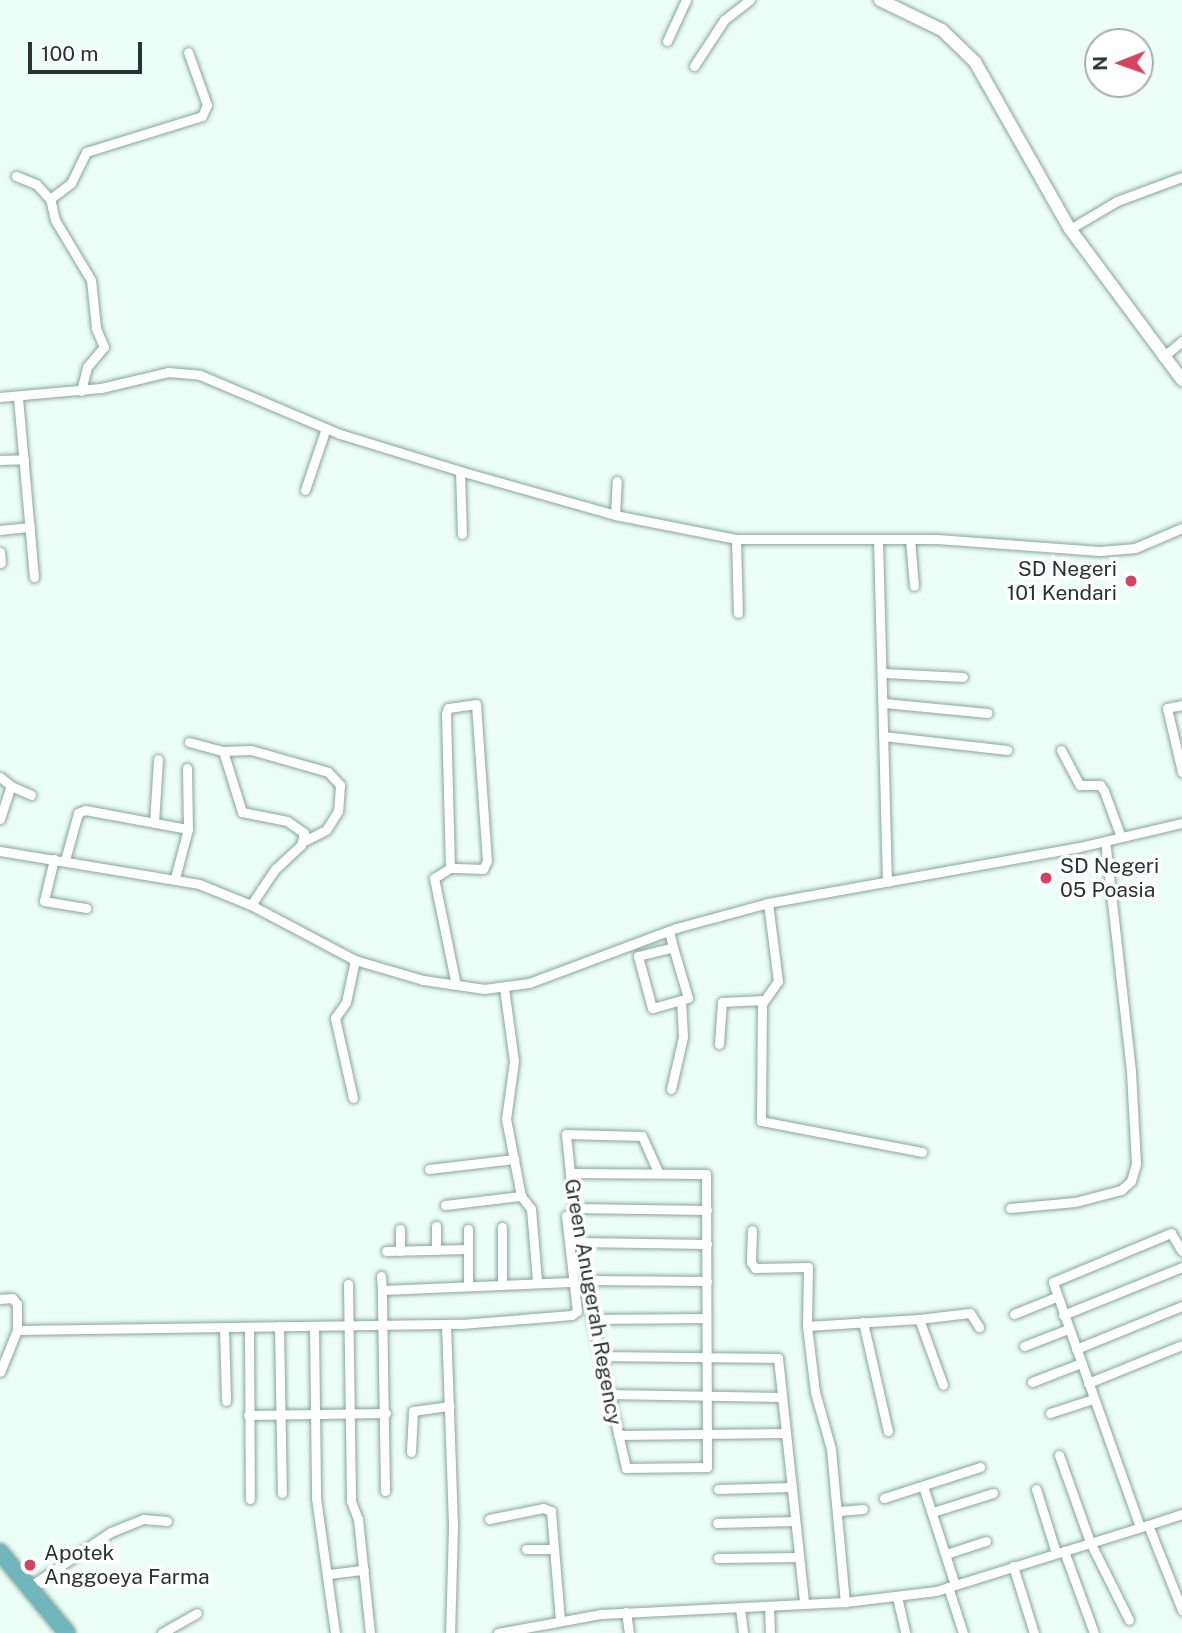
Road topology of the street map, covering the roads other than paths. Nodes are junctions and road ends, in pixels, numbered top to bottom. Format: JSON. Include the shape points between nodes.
{"nodes":[{"id":1,"x":686,"y":0,"type":"edge"},
{"id":2,"x":750,"y":0,"type":"edge"},
{"id":3,"x":880,"y":0,"type":"edge"},
{"id":4,"x":667,"y":41,"type":"dead end"},
{"id":5,"x":188,"y":52,"type":"dead end"},
{"id":6,"x":694,"y":66,"type":"dead end"},
{"id":7,"x":16,"y":176,"type":"dead end"},
{"id":8,"x":1182,"y":177,"type":"edge"},
{"id":9,"x":50,"y":199,"type":"junction"},
{"id":10,"x":1070,"y":229,"type":"junction"},
{"id":11,"x":1182,"y":341,"type":"edge"},
{"id":12,"x":1163,"y":357,"type":"junction"},
{"id":13,"x":1182,"y":380,"type":"edge"},
{"id":14,"x":81,"y":391,"type":"junction"},
{"id":15,"x":0,"y":397,"type":"edge"},
{"id":16,"x":18,"y":398,"type":"junction"},
{"id":17,"x":326,"y":428,"type":"junction"},
{"id":18,"x":24,"y":458,"type":"junction"},
{"id":19,"x":0,"y":460,"type":"edge"},
{"id":20,"x":460,"y":471,"type":"junction"},
{"id":21,"x":617,"y":481,"type":"dead end"},
{"id":22,"x":305,"y":490,"type":"dead end"},
{"id":23,"x":615,"y":515,"type":"junction"},
{"id":24,"x":30,"y":527,"type":"junction"},
{"id":25,"x":1182,"y":528,"type":"edge"},
{"id":26,"x":0,"y":530,"type":"edge"},
{"id":27,"x":462,"y":534,"type":"dead end"},
{"id":28,"x":910,"y":538,"type":"junction"},
{"id":29,"x":736,"y":539,"type":"junction"},
{"id":30,"x":878,"y":540,"type":"junction"},
{"id":31,"x":0,"y":552,"type":"edge"},
{"id":32,"x":1,"y":564,"type":"edge"},
{"id":33,"x":34,"y":577,"type":"dead end"},
{"id":34,"x":914,"y":586,"type":"dead end"},
{"id":35,"x":738,"y":612,"type":"dead end"},
{"id":36,"x":884,"y":673,"type":"junction"},
{"id":37,"x":963,"y":677,"type":"dead end"},
{"id":38,"x":884,"y":703,"type":"junction"},
{"id":39,"x":1182,"y":705,"type":"edge"},
{"id":40,"x":988,"y":713,"type":"dead end"},
{"id":41,"x":883,"y":736,"type":"junction"},
{"id":42,"x":189,"y":742,"type":"dead end"},
{"id":43,"x":1007,"y":750,"type":"dead end"},
{"id":44,"x":1061,"y":750,"type":"dead end"},
{"id":45,"x":223,"y":751,"type":"junction"},
{"id":46,"x":158,"y":759,"type":"dead end"},
{"id":47,"x":187,"y":768,"type":"dead end"},
{"id":48,"x":1182,"y":772,"type":"edge"},
{"id":49,"x":0,"y":777,"type":"edge"},
{"id":50,"x":11,"y":786,"type":"junction"},
{"id":51,"x":31,"y":795,"type":"dead end"},
{"id":52,"x":0,"y":819,"type":"edge"},
{"id":53,"x":154,"y":823,"type":"junction"},
{"id":54,"x":1182,"y":823,"type":"edge"},
{"id":55,"x":188,"y":829,"type":"junction"},
{"id":56,"x":1121,"y":837,"type":"junction"},
{"id":57,"x":304,"y":841,"type":"junction"},
{"id":58,"x":1105,"y":841,"type":"junction"},
{"id":59,"x":0,"y":851,"type":"edge"},
{"id":60,"x":54,"y":859,"type":"junction"},
{"id":61,"x":65,"y":860,"type":"junction"},
{"id":62,"x":450,"y":867,"type":"junction"},
{"id":63,"x":175,"y":878,"type":"junction"},
{"id":64,"x":887,"y":882,"type":"junction"},
{"id":65,"x":768,"y":903,"type":"junction"},
{"id":66,"x":251,"y":905,"type":"junction"},
{"id":67,"x":86,"y":908,"type":"dead end"},
{"id":68,"x":669,"y":931,"type":"junction"},
{"id":69,"x":673,"y":947,"type":"junction"},
{"id":70,"x":355,"y":960,"type":"junction"},
{"id":71,"x":456,"y":985,"type":"junction"},
{"id":72,"x":504,"y":988,"type":"junction"},
{"id":73,"x":681,"y":1000,"type":"junction"},
{"id":74,"x":764,"y":1000,"type":"junction"},
{"id":75,"x":719,"y":1044,"type":"dead end"},
{"id":76,"x":671,"y":1089,"type":"dead end"},
{"id":77,"x":353,"y":1098,"type":"dead end"},
{"id":78,"x":922,"y":1152,"type":"dead end"},
{"id":79,"x":514,"y":1158,"type":"junction"},
{"id":80,"x":429,"y":1169,"type":"dead end"},
{"id":81,"x":658,"y":1172,"type":"junction"},
{"id":82,"x":570,"y":1173,"type":"junction"},
{"id":83,"x":522,"y":1196,"type":"junction"},
{"id":84,"x":444,"y":1205,"type":"dead end"},
{"id":85,"x":574,"y":1208,"type":"junction"},
{"id":86,"x":1010,"y":1208,"type":"dead end"},
{"id":87,"x":706,"y":1210,"type":"junction"},
{"id":88,"x":566,"y":1216,"type":"dead end"},
{"id":89,"x":436,"y":1226,"type":"dead end"},
{"id":90,"x":502,"y":1227,"type":"dead end"},
{"id":91,"x":400,"y":1229,"type":"dead end"},
{"id":92,"x":468,"y":1229,"type":"dead end"},
{"id":93,"x":752,"y":1230,"type":"dead end"},
{"id":94,"x":580,"y":1242,"type":"junction"},
{"id":95,"x":707,"y":1244,"type":"junction"},
{"id":96,"x":1181,"y":1246,"type":"edge"},
{"id":97,"x":468,"y":1249,"type":"junction"},
{"id":98,"x":436,"y":1250,"type":"junction"},
{"id":99,"x":386,"y":1251,"type":"dead end"},
{"id":100,"x":400,"y":1251,"type":"junction"},
{"id":101,"x":1182,"y":1267,"type":"edge"},
{"id":102,"x":381,"y":1276,"type":"dead end"},
{"id":103,"x":586,"y":1280,"type":"junction"},
{"id":104,"x":537,"y":1281,"type":"junction"},
{"id":105,"x":706,"y":1281,"type":"junction"},
{"id":106,"x":502,"y":1282,"type":"junction"},
{"id":107,"x":572,"y":1282,"type":"junction"},
{"id":108,"x":348,"y":1284,"type":"dead end"},
{"id":109,"x":468,"y":1284,"type":"junction"},
{"id":110,"x":382,"y":1290,"type":"junction"},
{"id":111,"x":1056,"y":1297,"type":"junction"},
{"id":112,"x":0,"y":1299,"type":"edge"},
{"id":113,"x":1182,"y":1306,"type":"edge"},
{"id":114,"x":1014,"y":1314,"type":"dead end"},
{"id":115,"x":1063,"y":1315,"type":"junction"},
{"id":116,"x":706,"y":1318,"type":"junction"},
{"id":117,"x":919,"y":1318,"type":"junction"},
{"id":118,"x":592,"y":1319,"type":"junction"},
{"id":119,"x":863,"y":1322,"type":"junction"},
{"id":120,"x":382,"y":1324,"type":"junction"},
{"id":121,"x":446,"y":1324,"type":"junction"},
{"id":122,"x":348,"y":1325,"type":"junction"},
{"id":123,"x":279,"y":1326,"type":"junction"},
{"id":124,"x":314,"y":1326,"type":"junction"},
{"id":125,"x":807,"y":1326,"type":"junction"},
{"id":126,"x":979,"y":1327,"type":"dead end"},
{"id":127,"x":224,"y":1328,"type":"junction"},
{"id":128,"x":248,"y":1328,"type":"junction"},
{"id":129,"x":17,"y":1329,"type":"junction"},
{"id":130,"x":1068,"y":1329,"type":"junction"},
{"id":131,"x":1182,"y":1345,"type":"edge"},
{"id":132,"x":1024,"y":1346,"type":"dead end"},
{"id":133,"x":1076,"y":1349,"type":"junction"},
{"id":134,"x":600,"y":1356,"type":"junction"},
{"id":135,"x":705,"y":1359,"type":"junction"},
{"id":136,"x":1080,"y":1363,"type":"junction"},
{"id":137,"x":0,"y":1372,"type":"edge"},
{"id":138,"x":1032,"y":1382,"type":"dead end"},
{"id":139,"x":1088,"y":1383,"type":"junction"},
{"id":140,"x":943,"y":1385,"type":"dead end"},
{"id":141,"x":607,"y":1394,"type":"junction"},
{"id":142,"x":705,"y":1397,"type":"junction"},
{"id":143,"x":782,"y":1397,"type":"junction"},
{"id":144,"x":1093,"y":1399,"type":"junction"},
{"id":145,"x":226,"y":1401,"type":"dead end"},
{"id":146,"x":450,"y":1406,"type":"junction"},
{"id":147,"x":350,"y":1413,"type":"junction"},
{"id":148,"x":386,"y":1413,"type":"junction"},
{"id":149,"x":1050,"y":1413,"type":"dead end"},
{"id":150,"x":314,"y":1414,"type":"junction"},
{"id":151,"x":248,"y":1415,"type":"junction"},
{"id":152,"x":281,"y":1415,"type":"junction"},
{"id":153,"x":888,"y":1431,"type":"dead end"},
{"id":154,"x":786,"y":1433,"type":"junction"},
{"id":155,"x":706,"y":1434,"type":"junction"},
{"id":156,"x":618,"y":1435,"type":"junction"},
{"id":157,"x":411,"y":1452,"type":"dead end"},
{"id":158,"x":1059,"y":1455,"type":"dead end"},
{"id":159,"x":979,"y":1467,"type":"dead end"},
{"id":160,"x":923,"y":1486,"type":"junction"},
{"id":161,"x":792,"y":1487,"type":"junction"},
{"id":162,"x":718,"y":1489,"type":"dead end"},
{"id":163,"x":1037,"y":1489,"type":"dead end"},
{"id":164,"x":385,"y":1491,"type":"dead end"},
{"id":165,"x":282,"y":1493,"type":"dead end"},
{"id":166,"x":993,"y":1493,"type":"dead end"},
{"id":167,"x":884,"y":1498,"type":"dead end"},
{"id":168,"x":250,"y":1499,"type":"dead end"},
{"id":169,"x":863,"y":1508,"type":"dead end"},
{"id":170,"x":839,"y":1511,"type":"junction"},
{"id":171,"x":933,"y":1512,"type":"junction"},
{"id":172,"x":1182,"y":1514,"type":"edge"},
{"id":173,"x":489,"y":1519,"type":"dead end"},
{"id":174,"x":167,"y":1521,"type":"dead end"},
{"id":175,"x":795,"y":1521,"type":"junction"},
{"id":176,"x":717,"y":1523,"type":"dead end"},
{"id":177,"x":1144,"y":1526,"type":"junction"},
{"id":178,"x":986,"y":1541,"type":"dead end"},
{"id":179,"x":1090,"y":1542,"type":"junction"},
{"id":180,"x":526,"y":1549,"type":"dead end"},
{"id":181,"x":553,"y":1549,"type":"junction"},
{"id":182,"x":0,"y":1552,"type":"edge"},
{"id":183,"x":1060,"y":1552,"type":"junction"},
{"id":184,"x":946,"y":1554,"type":"junction"},
{"id":185,"x":799,"y":1557,"type":"junction"},
{"id":186,"x":718,"y":1558,"type":"dead end"},
{"id":187,"x":1013,"y":1566,"type":"junction"},
{"id":188,"x":0,"y":1567,"type":"edge"},
{"id":189,"x":364,"y":1570,"type":"junction"},
{"id":190,"x":329,"y":1574,"type":"junction"},
{"id":191,"x":952,"y":1586,"type":"junction"},
{"id":192,"x":29,"y":1587,"type":"junction"},
{"id":193,"x":897,"y":1597,"type":"junction"},
{"id":194,"x":845,"y":1602,"type":"junction"},
{"id":195,"x":804,"y":1603,"type":"junction"},
{"id":196,"x":769,"y":1606,"type":"junction"},
{"id":197,"x":740,"y":1608,"type":"junction"},
{"id":198,"x":1182,"y":1610,"type":"edge"},
{"id":199,"x":626,"y":1612,"type":"junction"},
{"id":200,"x":197,"y":1614,"type":"dead end"},
{"id":201,"x":1129,"y":1620,"type":"dead end"},
{"id":202,"x":560,"y":1621,"type":"junction"},
{"id":203,"x":61,"y":1632,"type":"edge"},
{"id":204,"x":162,"y":1633,"type":"edge"},
{"id":205,"x":335,"y":1633,"type":"edge"},
{"id":206,"x":370,"y":1633,"type":"edge"},
{"id":207,"x":450,"y":1633,"type":"edge"},
{"id":208,"x":498,"y":1633,"type":"edge"},
{"id":209,"x":629,"y":1633,"type":"edge"},
{"id":210,"x":743,"y":1633,"type":"edge"},
{"id":211,"x":770,"y":1633,"type":"edge"},
{"id":212,"x":905,"y":1633,"type":"edge"},
{"id":213,"x":963,"y":1633,"type":"edge"},
{"id":214,"x":1034,"y":1633,"type":"edge"},
{"id":215,"x":1094,"y":1633,"type":"edge"}],
"edges":[{"from":1,"to":4,"type":"street"},
{"from":2,"to":6,"type":"street","via":[[724,20]]},
{"from":3,"to":10,"type":"street","via":[[942,30],[964,48]]},
{"from":5,"to":9,"type":"street","via":[[206,112],[195,120],[86,152],[71,183]]},
{"from":7,"to":9,"type":"street","via":[[36,184]]},
{"from":8,"to":10,"type":"street","via":[[1117,201]]},
{"from":9,"to":14,"type":"street","via":[[55,220],[91,279],[96,328],[104,347],[88,367]]},
{"from":10,"to":12,"type":"street"},
{"from":11,"to":12,"type":"street"},
{"from":12,"to":13,"type":"street"},
{"from":14,"to":16,"type":"street"},
{"from":14,"to":17,"type":"street","via":[[186,372]]},
{"from":15,"to":16,"type":"street"},
{"from":16,"to":18,"type":"street"},
{"from":17,"to":20,"type":"street"},
{"from":17,"to":22,"type":"street"},
{"from":18,"to":19,"type":"street"},
{"from":18,"to":24,"type":"street"},
{"from":20,"to":23,"type":"street"},
{"from":20,"to":27,"type":"street"},
{"from":21,"to":23,"type":"street"},
{"from":23,"to":29,"type":"street"},
{"from":24,"to":26,"type":"street"},
{"from":24,"to":33,"type":"street"},
{"from":25,"to":28,"type":"street","via":[[1135,548],[1100,551]]},
{"from":28,"to":30,"type":"street"},
{"from":28,"to":34,"type":"street"},
{"from":29,"to":30,"type":"street"},
{"from":29,"to":35,"type":"street"},
{"from":30,"to":36,"type":"street"},
{"from":31,"to":32,"type":"street"},
{"from":36,"to":37,"type":"street"},
{"from":36,"to":38,"type":"street"},
{"from":38,"to":40,"type":"street"},
{"from":38,"to":41,"type":"street"},
{"from":39,"to":48,"type":"street","via":[[1167,708]]},
{"from":41,"to":43,"type":"street"},
{"from":41,"to":64,"type":"street"},
{"from":42,"to":45,"type":"street"},
{"from":44,"to":56,"type":"street","via":[[1080,785],[1100,785],[1104,790]]},
{"from":45,"to":57,"type":"street","via":[[242,812],[298,825]]},
{"from":45,"to":57,"type":"street","via":[[251,750],[328,772],[340,785],[338,811],[326,830]]},
{"from":46,"to":53,"type":"street"},
{"from":47,"to":55,"type":"street"},
{"from":49,"to":50,"type":"street"},
{"from":50,"to":51,"type":"street"},
{"from":50,"to":52,"type":"street"},
{"from":53,"to":55,"type":"street"},
{"from":53,"to":61,"type":"street","via":[[82,810]]},
{"from":54,"to":56,"type":"street"},
{"from":55,"to":63,"type":"street"},
{"from":56,"to":58,"type":"street"},
{"from":57,"to":66,"type":"street","via":[[275,869]]},
{"from":58,"to":64,"type":"street"},
{"from":58,"to":86,"type":"street","via":[[1131,1071],[1136,1164],[1121,1191],[1075,1202]]},
{"from":59,"to":60,"type":"street"},
{"from":60,"to":61,"type":"street"},
{"from":60,"to":67,"type":"street","via":[[44,901]]},
{"from":61,"to":63,"type":"street"},
{"from":62,"to":62,"type":"street","via":[[483,869],[487,862],[476,704],[448,708],[446,714]]},
{"from":62,"to":71,"type":"street","via":[[434,878]]},
{"from":63,"to":66,"type":"street"},
{"from":64,"to":65,"type":"street"},
{"from":65,"to":68,"type":"street"},
{"from":65,"to":74,"type":"street","via":[[778,981],[775,991]]},
{"from":66,"to":70,"type":"street"},
{"from":68,"to":69,"type":"street"},
{"from":68,"to":72,"type":"street"},
{"from":69,"to":73,"type":"street","via":[[688,998]]},
{"from":69,"to":73,"type":"street","via":[[638,956],[652,1008]]},
{"from":70,"to":71,"type":"street"},
{"from":70,"to":77,"type":"street","via":[[346,1002],[335,1018]]},
{"from":71,"to":72,"type":"street"},
{"from":72,"to":79,"type":"street","via":[[514,1035],[506,1110]]},
{"from":73,"to":76,"type":"street","via":[[683,1037]]},
{"from":74,"to":75,"type":"street","via":[[722,1002]]},
{"from":74,"to":78,"type":"street","via":[[761,1121]]},
{"from":79,"to":80,"type":"street"},
{"from":79,"to":83,"type":"street"},
{"from":81,"to":82,"type":"street"},
{"from":81,"to":82,"type":"street","name":"Green Anugerah Regency","via":[[642,1136],[566,1134]]},
{"from":81,"to":87,"type":"street","via":[[705,1174]]},
{"from":82,"to":85,"type":"street","name":"Green Anugerah Regency"},
{"from":83,"to":84,"type":"street"},
{"from":83,"to":104,"type":"street","via":[[531,1209]]},
{"from":85,"to":87,"type":"street"},
{"from":85,"to":94,"type":"street","name":"Green Anugerah Regency"},
{"from":87,"to":95,"type":"street"},
{"from":88,"to":107,"type":"street"},
{"from":89,"to":98,"type":"street"},
{"from":90,"to":106,"type":"street"},
{"from":91,"to":100,"type":"street"},
{"from":92,"to":97,"type":"street"},
{"from":93,"to":125,"type":"street","via":[[751,1262],[755,1268],[808,1267]]},
{"from":94,"to":95,"type":"street"},
{"from":94,"to":103,"type":"street","name":"Green Anugerah Regency"},
{"from":95,"to":105,"type":"street"},
{"from":96,"to":111,"type":"street","via":[[1171,1233],[1058,1279],[1053,1282]]},
{"from":97,"to":98,"type":"street"},
{"from":97,"to":109,"type":"street"},
{"from":98,"to":100,"type":"street"},
{"from":99,"to":100,"type":"street"},
{"from":101,"to":115,"type":"street"},
{"from":102,"to":110,"type":"street"},
{"from":103,"to":105,"type":"street"},
{"from":103,"to":118,"type":"street","name":"Green Anugerah Regency"},
{"from":104,"to":106,"type":"street"},
{"from":104,"to":107,"type":"street"},
{"from":105,"to":116,"type":"street"},
{"from":106,"to":109,"type":"street"},
{"from":107,"to":121,"type":"street","via":[[577,1311],[572,1315]]},
{"from":108,"to":122,"type":"street"},
{"from":109,"to":110,"type":"street"},
{"from":110,"to":120,"type":"street"},
{"from":111,"to":114,"type":"street"},
{"from":111,"to":115,"type":"street"},
{"from":112,"to":129,"type":"street","via":[[16,1301]]},
{"from":113,"to":133,"type":"street"},
{"from":115,"to":130,"type":"street"},
{"from":116,"to":118,"type":"street"},
{"from":116,"to":135,"type":"street"},
{"from":117,"to":119,"type":"street"},
{"from":117,"to":126,"type":"street","via":[[970,1313]]},
{"from":117,"to":140,"type":"street"},
{"from":118,"to":134,"type":"street","name":"Green Anugerah Regency"},
{"from":119,"to":125,"type":"street"},
{"from":119,"to":153,"type":"street"},
{"from":120,"to":121,"type":"street"},
{"from":120,"to":122,"type":"street"},
{"from":120,"to":148,"type":"street"},
{"from":121,"to":146,"type":"street"},
{"from":122,"to":124,"type":"street"},
{"from":122,"to":147,"type":"street"},
{"from":123,"to":124,"type":"street"},
{"from":123,"to":128,"type":"street"},
{"from":123,"to":152,"type":"street"},
{"from":124,"to":150,"type":"street"},
{"from":125,"to":170,"type":"street"},
{"from":127,"to":128,"type":"street"},
{"from":127,"to":129,"type":"street"},
{"from":127,"to":145,"type":"street"},
{"from":128,"to":151,"type":"street"},
{"from":129,"to":137,"type":"street"},
{"from":130,"to":132,"type":"street"},
{"from":130,"to":133,"type":"street"},
{"from":131,"to":139,"type":"street"},
{"from":133,"to":136,"type":"street"},
{"from":134,"to":135,"type":"street"},
{"from":134,"to":141,"type":"street","name":"Green Anugerah Regency"},
{"from":135,"to":142,"type":"street"},
{"from":135,"to":143,"type":"street","via":[[778,1358]]},
{"from":136,"to":138,"type":"street"},
{"from":136,"to":139,"type":"street"},
{"from":139,"to":144,"type":"street"},
{"from":141,"to":142,"type":"street"},
{"from":141,"to":156,"type":"street","name":"Green Anugerah Regency"},
{"from":142,"to":143,"type":"street"},
{"from":142,"to":155,"type":"street"},
{"from":143,"to":154,"type":"street"},
{"from":144,"to":149,"type":"street"},
{"from":144,"to":177,"type":"street"},
{"from":146,"to":157,"type":"street","via":[[413,1411]]},
{"from":146,"to":207,"type":"street"},
{"from":147,"to":148,"type":"street"},
{"from":147,"to":150,"type":"street"},
{"from":147,"to":189,"type":"street","via":[[351,1501],[358,1519]]},
{"from":148,"to":164,"type":"street"},
{"from":150,"to":152,"type":"street"},
{"from":150,"to":190,"type":"street","via":[[316,1498]]},
{"from":151,"to":152,"type":"street"},
{"from":151,"to":168,"type":"street"},
{"from":152,"to":165,"type":"street"},
{"from":154,"to":155,"type":"street"},
{"from":154,"to":161,"type":"street"},
{"from":155,"to":156,"type":"street"},
{"from":155,"to":156,"type":"street","name":"Green Anugerah Regency","via":[[707,1467],[626,1468]]},
{"from":158,"to":179,"type":"street"},
{"from":159,"to":160,"type":"street"},
{"from":160,"to":167,"type":"street"},
{"from":160,"to":171,"type":"street"},
{"from":161,"to":162,"type":"street"},
{"from":161,"to":175,"type":"street"},
{"from":163,"to":183,"type":"street"},
{"from":166,"to":171,"type":"street"},
{"from":169,"to":170,"type":"street"},
{"from":170,"to":194,"type":"street"},
{"from":171,"to":184,"type":"street"},
{"from":172,"to":177,"type":"street"},
{"from":173,"to":181,"type":"street","via":[[549,1510]]},
{"from":174,"to":192,"type":"street","via":[[144,1519],[111,1532]]},
{"from":175,"to":176,"type":"street"},
{"from":175,"to":185,"type":"street"},
{"from":177,"to":179,"type":"street"},
{"from":177,"to":198,"type":"street"},
{"from":178,"to":184,"type":"street"},
{"from":179,"to":183,"type":"street"},
{"from":179,"to":201,"type":"street"},
{"from":180,"to":181,"type":"street"},
{"from":181,"to":202,"type":"street"},
{"from":182,"to":192,"type":"highway"},
{"from":183,"to":187,"type":"street"},
{"from":183,"to":215,"type":"street"},
{"from":184,"to":191,"type":"street"},
{"from":185,"to":186,"type":"street"},
{"from":185,"to":195,"type":"street"},
{"from":187,"to":191,"type":"street"},
{"from":187,"to":214,"type":"street"},
{"from":188,"to":203,"type":"highway"},
{"from":189,"to":190,"type":"street"},
{"from":189,"to":206,"type":"street"},
{"from":190,"to":205,"type":"street"},
{"from":191,"to":193,"type":"street"},
{"from":191,"to":213,"type":"street"},
{"from":192,"to":203,"type":"highway"},
{"from":193,"to":194,"type":"street"},
{"from":193,"to":212,"type":"street"},
{"from":194,"to":195,"type":"street"},
{"from":195,"to":196,"type":"street"},
{"from":196,"to":197,"type":"street"},
{"from":196,"to":211,"type":"street"},
{"from":197,"to":199,"type":"street"},
{"from":197,"to":210,"type":"street"},
{"from":199,"to":202,"type":"street"},
{"from":199,"to":209,"type":"street"},
{"from":200,"to":204,"type":"street"},
{"from":202,"to":208,"type":"street"}]}
